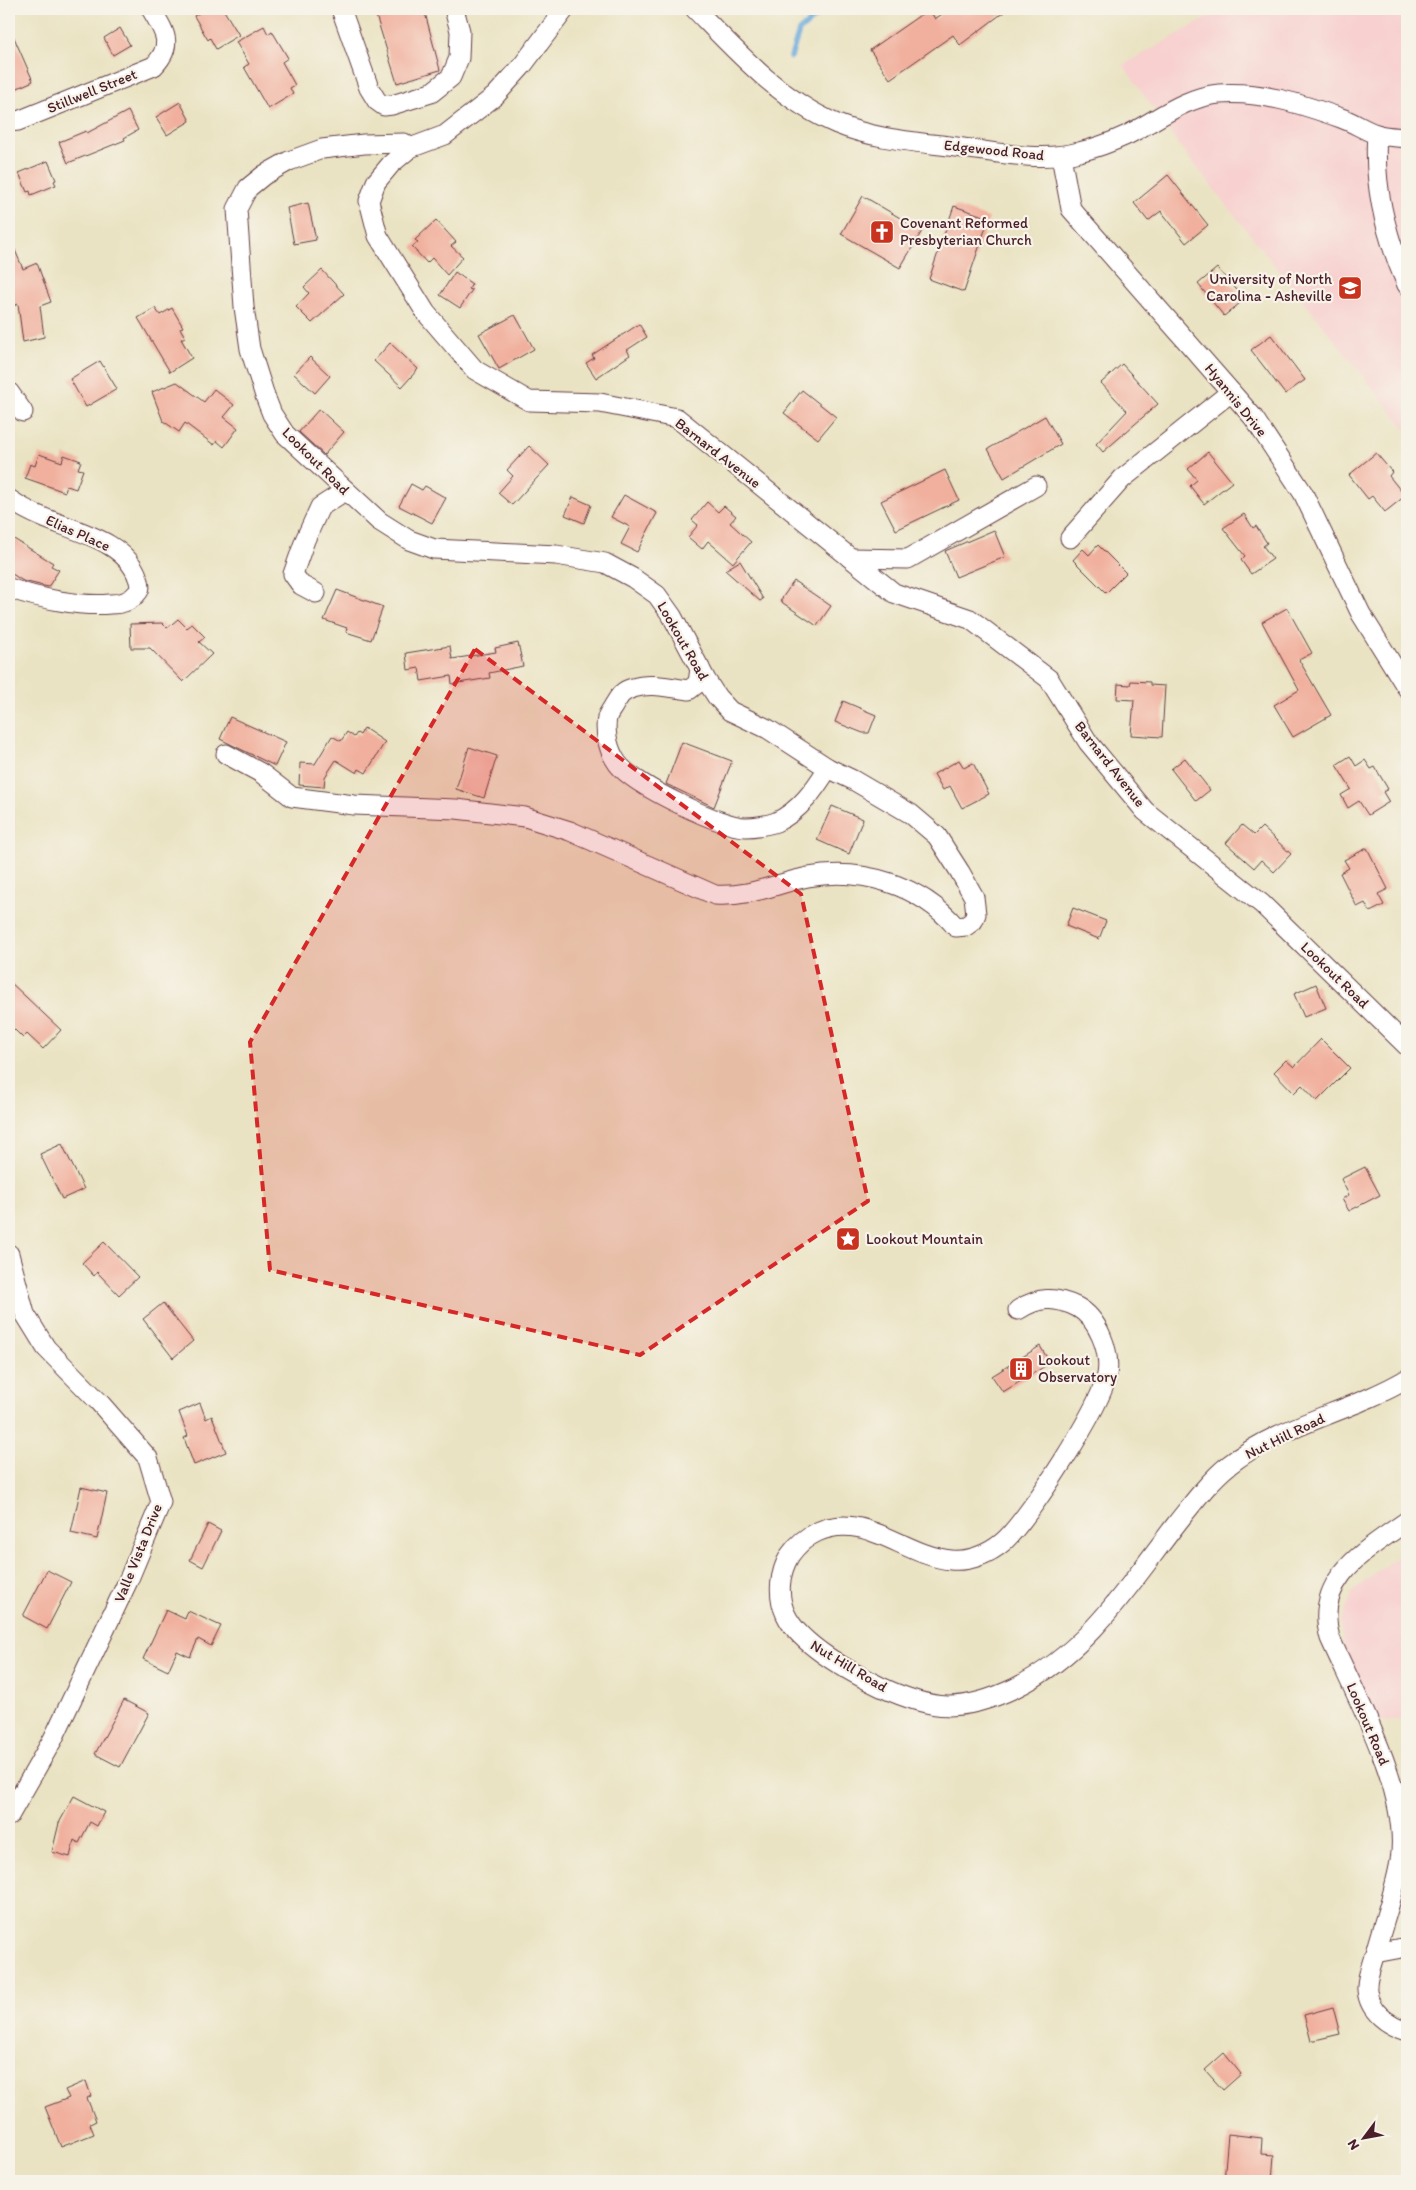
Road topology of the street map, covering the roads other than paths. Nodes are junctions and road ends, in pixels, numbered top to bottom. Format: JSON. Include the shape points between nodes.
{"nodes":[{"id":1,"x":151,"y":9,"type":"edge"},
{"id":2,"x":341,"y":9,"type":"edge"},
{"id":3,"x":454,"y":9,"type":"edge"},
{"id":4,"x":565,"y":9,"type":"edge"},
{"id":5,"x":695,"y":9,"type":"edge"},
{"id":6,"x":9,"y":122,"type":"edge"},
{"id":7,"x":1377,"y":134,"type":"junction"},
{"id":8,"x":1407,"y":138,"type":"edge"},
{"id":9,"x":410,"y":148,"type":"junction"},
{"id":10,"x":1061,"y":156,"type":"junction"},
{"id":11,"x":1401,"y":256,"type":"edge"},
{"id":12,"x":1407,"y":285,"type":"edge"},
{"id":13,"x":9,"y":392,"type":"edge"},
{"id":14,"x":1231,"y":392,"type":"junction"},
{"id":15,"x":23,"y":412,"type":"dead end"},
{"id":16,"x":1036,"y":486,"type":"dead end"},
{"id":17,"x":345,"y":491,"type":"junction"},
{"id":18,"x":9,"y":499,"type":"edge"},
{"id":19,"x":1070,"y":538,"type":"dead end"},
{"id":20,"x":850,"y":558,"type":"junction"},
{"id":21,"x":9,"y":588,"type":"edge"},
{"id":22,"x":316,"y":593,"type":"dead end"},
{"id":23,"x":700,"y":668,"type":"junction"},
{"id":24,"x":1407,"y":688,"type":"edge"},
{"id":25,"x":226,"y":754,"type":"dead end"},
{"id":26,"x":828,"y":768,"type":"junction"},
{"id":27,"x":1262,"y":904,"type":"joint"},
{"id":28,"x":1407,"y":1046,"type":"edge"},
{"id":29,"x":9,"y":1254,"type":"edge"},
{"id":30,"x":1018,"y":1310,"type":"dead end"},
{"id":31,"x":1407,"y":1379,"type":"edge"},
{"id":32,"x":1407,"y":1521,"type":"edge"},
{"id":33,"x":9,"y":1816,"type":"edge"},
{"id":34,"x":1407,"y":1947,"type":"edge"},
{"id":35,"x":1375,"y":1953,"type":"junction"},
{"id":36,"x":1407,"y":2031,"type":"edge"}],
"edges":[{"from":1,"to":6,"type":"street","name":"Stillwell Street","via":[[164,31],[166,47],[154,66],[73,100]]},
{"from":2,"to":3,"type":"street","via":[[369,88],[384,106],[431,93],[451,77],[460,49],[460,31]]},
{"from":4,"to":9,"type":"street","name":"Barnard Avenue","via":[[495,96],[445,135]]},
{"from":5,"to":10,"type":"street","name":"Edgewood Road","via":[[759,73],[816,114],[838,125],[910,142],[1008,155]]},
{"from":7,"to":8,"type":"street","name":"Edgewood Road"},
{"from":7,"to":10,"type":"street","name":"Edgewood Road","via":[[1342,118],[1276,98],[1246,93],[1216,94],[1187,102],[1103,145]]},
{"from":7,"to":11,"type":"street","via":[[1375,169],[1382,214]]},
{"from":9,"to":17,"type":"street","name":"Lookout Road","via":[[404,143],[322,149],[264,175],[248,188],[237,209],[250,349],[265,396],[285,434]]},
{"from":9,"to":20,"type":"street","name":"Barnard Avenue","via":[[376,182],[369,201],[378,236],[426,313],[475,370],[529,401],[600,403],[677,418]]},
{"from":10,"to":14,"type":"street","name":"Hyannis Drive","via":[[1071,209]]},
{"from":11,"to":12,"type":"street"},
{"from":13,"to":15,"type":"street"},
{"from":14,"to":19,"type":"street","via":[[1122,480]]},
{"from":14,"to":24,"type":"street","name":"Hyannis Drive","via":[[1254,417],[1304,493],[1361,614]]},
{"from":16,"to":20,"type":"street","via":[[908,559]]},
{"from":17,"to":22,"type":"street","via":[[320,507],[293,574],[301,585]]},
{"from":17,"to":23,"type":"street","name":"Lookout Road","via":[[379,521],[409,540],[434,549],[556,555],[605,563],[657,595]]},
{"from":18,"to":21,"type":"street","name":"Elias Place","via":[[119,552],[129,560],[140,583],[138,592],[132,597],[122,603],[108,605],[66,602]]},
{"from":20,"to":27,"type":"street","name":"Barnard Avenue","via":[[894,593],[970,619],[1049,679],[1088,742],[1145,811]]},
{"from":23,"to":26,"type":"street","name":"Lookout Road","via":[[717,697],[730,711],[768,729]]},
{"from":23,"to":26,"type":"street","via":[[698,683],[689,690],[656,685],[621,692],[607,716],[607,740],[618,764],[632,779],[713,818],[746,827],[775,822],[797,808]]},
{"from":25,"to":26,"type":"street","name":"Lookout Road","via":[[292,796],[354,805],[456,809],[524,817],[570,831],[715,895],[736,896],[807,877],[852,874],[876,879],[928,900],[956,927],[973,921],[976,914],[974,897],[937,836],[911,814]]},
{"from":27,"to":28,"type":"street","name":"Lookout Road"},
{"from":29,"to":33,"type":"street","name":"Valle Vista Drive","via":[[25,1314],[46,1348],[148,1458],[161,1502],[128,1581],[53,1739]]},
{"from":30,"to":31,"type":"street","name":"Nut Hill Road","via":[[1032,1301],[1048,1298],[1081,1309],[1102,1337],[1107,1374],[1101,1393],[1057,1470],[1005,1540],[981,1555],[950,1560],[912,1549],[856,1525],[838,1526],[815,1532],[796,1546],[780,1579],[786,1616],[797,1632],[823,1654],[908,1700],[950,1707],[974,1704],[998,1696],[1055,1665],[1098,1624],[1187,1510],[1229,1465],[1269,1441]]},
{"from":32,"to":35,"type":"street","name":"Lookout Road","via":[[1368,1548],[1347,1568],[1335,1583],[1326,1610],[1330,1638],[1386,1764],[1397,1805],[1400,1860]]},
{"from":34,"to":35,"type":"street"},
{"from":35,"to":36,"type":"street","name":"Lookout Road","via":[[1367,1990],[1372,2005],[1383,2020]]}]}
